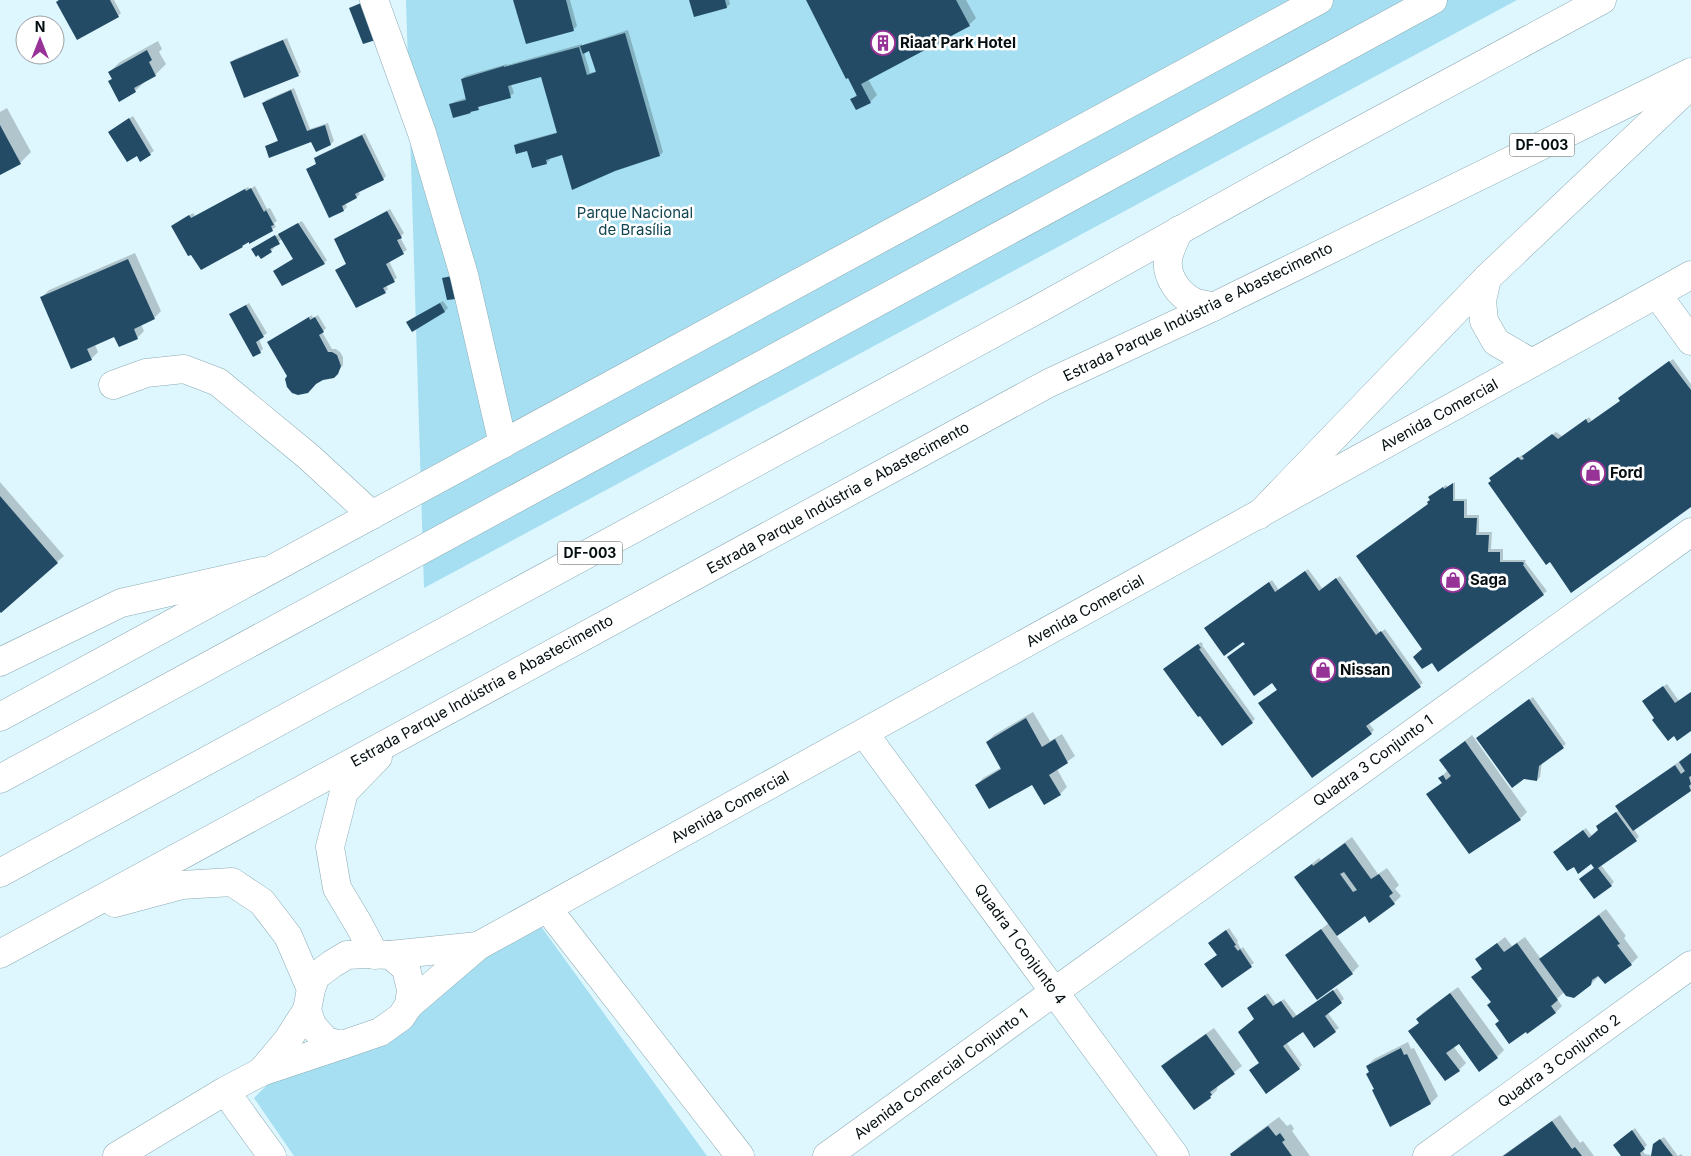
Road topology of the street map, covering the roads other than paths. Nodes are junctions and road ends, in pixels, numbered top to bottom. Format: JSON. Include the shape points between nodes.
{"nodes":[{"id":1,"x":374,"y":0,"type":"edge"},
{"id":2,"x":1319,"y":0,"type":"edge"},
{"id":3,"x":1433,"y":0,"type":"edge"},
{"id":4,"x":1602,"y":0,"type":"edge"},
{"id":5,"x":1691,"y":72,"type":"edge"},
{"id":6,"x":1691,"y":85,"type":"edge"},
{"id":7,"x":1179,"y":230,"type":"junction"},
{"id":8,"x":1691,"y":275,"type":"edge"},
{"id":9,"x":1487,"y":278,"type":"junction"},
{"id":10,"x":1657,"y":294,"type":"junction"},
{"id":11,"x":1213,"y":307,"type":"junction"},
{"id":12,"x":1691,"y":341,"type":"edge"},
{"id":13,"x":1532,"y":363,"type":"junction"},
{"id":14,"x":112,"y":385,"type":"dead end"},
{"id":15,"x":503,"y":444,"type":"junction"},
{"id":16,"x":1259,"y":514,"type":"junction"},
{"id":17,"x":372,"y":515,"type":"junction"},
{"id":18,"x":1691,"y":532,"type":"edge"},
{"id":19,"x":275,"y":568,"type":"junction"},
{"id":20,"x":0,"y":662,"type":"edge"},
{"id":21,"x":0,"y":717,"type":"edge"},
{"id":22,"x":864,"y":733,"type":"junction"},
{"id":23,"x":395,"y":739,"type":"junction"},
{"id":24,"x":0,"y":779,"type":"edge"},
{"id":25,"x":0,"y":874,"type":"edge"},
{"id":26,"x":547,"y":908,"type":"junction"},
{"id":27,"x":72,"y":914,"type":"junction"},
{"id":28,"x":478,"y":946,"type":"junction"},
{"id":29,"x":0,"y":954,"type":"edge"},
{"id":30,"x":382,"y":955,"type":"junction"},
{"id":31,"x":1691,"y":965,"type":"edge"},
{"id":32,"x":1054,"y":991,"type":"junction"},
{"id":33,"x":309,"y":1000,"type":"junction"},
{"id":34,"x":409,"y":1005,"type":"junction"},
{"id":35,"x":342,"y":1045,"type":"junction"},
{"id":36,"x":261,"y":1072,"type":"junction"},
{"id":37,"x":225,"y":1091,"type":"junction"},
{"id":38,"x":117,"y":1156,"type":"edge"},
{"id":39,"x":272,"y":1156,"type":"edge"},
{"id":40,"x":740,"y":1156,"type":"edge"},
{"id":41,"x":827,"y":1156,"type":"edge"},
{"id":42,"x":1175,"y":1156,"type":"edge"},
{"id":43,"x":1427,"y":1156,"type":"edge"}],
"edges":[{"from":1,"to":15,"type":"main road","via":[[422,133],[462,265]]},
{"from":2,"to":15,"type":"main road"},
{"from":3,"to":24,"type":"main road"},
{"from":4,"to":7,"type":"main road","number":"DF-003"},
{"from":5,"to":11,"type":"main road","name":"Estrada Parque Indústria e Abastecimento","number":"DF-003"},
{"from":6,"to":9,"type":"main road"},
{"from":7,"to":11,"type":"main road","via":[[1168,262],[1170,278],[1193,302]]},
{"from":7,"to":25,"type":"main road","number":"DF-003"},
{"from":8,"to":10,"type":"main road","name":"Avenida Comercial"},
{"from":9,"to":13,"type":"main road","via":[[1482,301],[1484,321],[1496,342]]},
{"from":9,"to":16,"type":"main road"},
{"from":10,"to":12,"type":"main road"},
{"from":10,"to":13,"type":"main road","name":"Avenida Comercial"},
{"from":11,"to":23,"type":"main road","name":"Estrada Parque Indústria e Abastecimento","number":"DF-003","via":[[1049,383]]},
{"from":13,"to":16,"type":"main road","name":"Avenida Comercial"},
{"from":14,"to":17,"type":"main road","via":[[146,373],[184,369],[218,382],[309,457]]},
{"from":15,"to":17,"type":"main road"},
{"from":16,"to":22,"type":"main road","name":"Avenida Comercial"},
{"from":17,"to":19,"type":"main road"},
{"from":18,"to":32,"type":"main road","name":"Quadra 3 Conjunto 1"},
{"from":19,"to":20,"type":"main road","via":[[121,603]]},
{"from":19,"to":21,"type":"main road"},
{"from":22,"to":26,"type":"main road","name":"Avenida Comercial"},
{"from":22,"to":32,"type":"main road","name":"Quadra 1 Conjunto 4"},
{"from":23,"to":27,"type":"main road","name":"Estrada Parque Indústria e Abastecimento","number":"DF-003"},
{"from":23,"to":30,"type":"main road","via":[[344,792],[330,847],[337,888]]},
{"from":26,"to":28,"type":"main road","name":"Avenida Comercial"},
{"from":26,"to":40,"type":"main road"},
{"from":27,"to":29,"type":"main road","name":"Estrada Parque Indústria e Abastecimento","number":"DF-003"},
{"from":27,"to":33,"type":"main road","via":[[182,885],[232,882],[262,902],[288,936]]},
{"from":28,"to":30,"type":"main road","name":"Avenida Comercial"},
{"from":28,"to":34,"type":"main road","name":"Avenida Comercial"},
{"from":30,"to":33,"type":"main road","via":[[347,955],[332,964],[316,976]]},
{"from":30,"to":34,"type":"main road","via":[[406,968],[411,990]]},
{"from":31,"to":43,"type":"main road","name":"Quadra 3 Conjunto 2"},
{"from":32,"to":41,"type":"main road","name":"Avenida Comercial Conjunto 1"},
{"from":32,"to":42,"type":"main road","name":"Quadra 1 Conjunto 4"},
{"from":33,"to":35,"type":"main road","via":[[312,1025],[326,1041]]},
{"from":33,"to":36,"type":"main road","via":[[287,1041]]},
{"from":34,"to":35,"type":"main road","via":[[401,1017],[380,1032]]},
{"from":35,"to":36,"type":"main road"},
{"from":36,"to":37,"type":"main road"},
{"from":37,"to":38,"type":"main road"},
{"from":37,"to":39,"type":"main road"}]}
